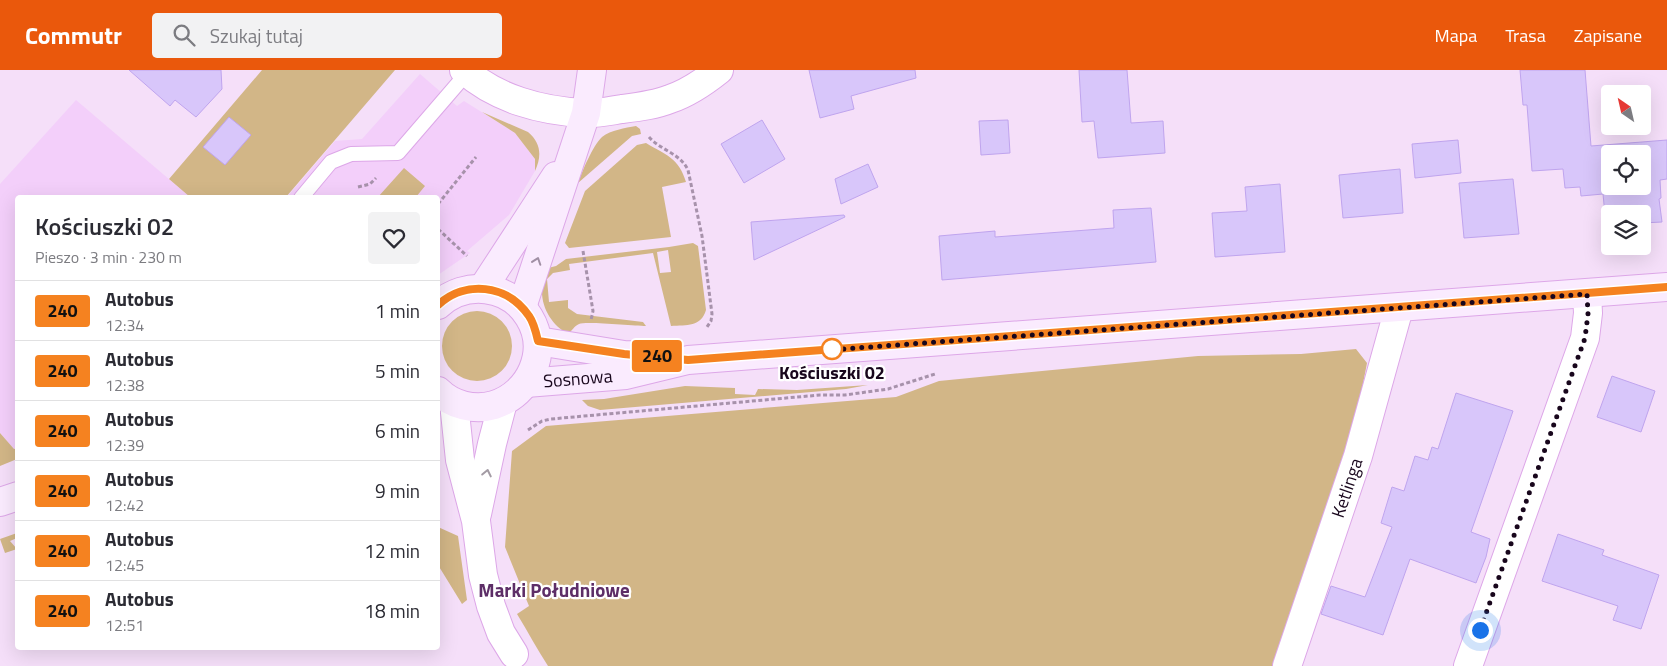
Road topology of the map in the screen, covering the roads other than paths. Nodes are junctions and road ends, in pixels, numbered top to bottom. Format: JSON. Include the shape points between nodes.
{"nodes":[{"id":1,"x":592,"y":70,"type":"edge"},
{"id":2,"x":719,"y":70,"type":"edge"},
{"id":3,"x":466,"y":72,"type":"edge"},
{"id":4,"x":586,"y":113,"type":"junction"},
{"id":5,"x":571,"y":154,"type":"junction"},
{"id":6,"x":304,"y":195,"type":"edge"},
{"id":7,"x":1667,"y":287,"type":"edge"},
{"id":8,"x":483,"y":288,"type":"junction"},
{"id":9,"x":1587,"y":294,"type":"junction"},
{"id":10,"x":440,"y":303,"type":"edge"},
{"id":11,"x":522,"y":308,"type":"junction"},
{"id":12,"x":1399,"y":308,"type":"junction"},
{"id":13,"x":538,"y":341,"type":"junction"},
{"id":14,"x":688,"y":360,"type":"junction"},
{"id":15,"x":526,"y":383,"type":"junction"},
{"id":16,"x":446,"y":397,"type":"edge"},
{"id":17,"x":503,"y":402,"type":"junction"},
{"id":18,"x":15,"y":497,"type":"edge"},
{"id":19,"x":0,"y":502,"type":"edge"},
{"id":20,"x":476,"y":521,"type":"junction"},
{"id":21,"x":514,"y":654,"type":"dead end"},
{"id":22,"x":1287,"y":666,"type":"edge"},
{"id":23,"x":1468,"y":666,"type":"edge"}],
"edges":[{"from":1,"to":4,"type":"street"},
{"from":2,"to":4,"type":"street","via":[[670,100]]},
{"from":3,"to":4,"type":"street","via":[[511,98],[554,110]]},
{"from":3,"to":6,"type":"lane","via":[[398,153],[351,154],[331,162]]},
{"from":4,"to":5,"type":"street"},
{"from":5,"to":8,"type":"street"},
{"from":11,"to":5,"type":"street","one_way":true},
{"from":7,"to":9,"type":"street","name":"Sosnowa"},
{"from":8,"to":10,"type":"street","via":[[454,293]]},
{"from":8,"to":11,"type":"street","via":[[502,293]]},
{"from":9,"to":12,"type":"street","name":"Sosnowa"},
{"from":9,"to":23,"type":"street","via":[[1585,338]]},
{"from":11,"to":13,"type":"street","via":[[530,317]]},
{"from":12,"to":14,"type":"street","name":"Sosnowa"},
{"from":12,"to":22,"type":"street","name":"Ketlinga","via":[[1358,456]]},
{"from":13,"to":14,"type":"street","name":"Sosnowa"},
{"from":13,"to":15,"type":"street","via":[[535,366]]},
{"from":14,"to":15,"type":"street","name":"Sosnowa","via":[[626,375]]},
{"from":15,"to":17,"type":"street"},
{"from":16,"to":17,"type":"street","via":[[478,408]]},
{"from":16,"to":20,"type":"street"},
{"from":20,"to":17,"type":"street","one_way":true},
{"from":18,"to":19,"type":"street"},
{"from":20,"to":21,"type":"street","via":[[491,606],[501,633]]}]}
